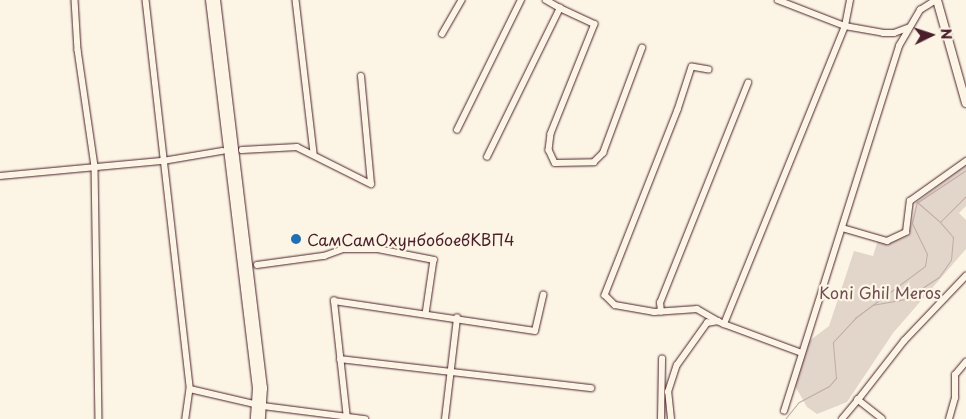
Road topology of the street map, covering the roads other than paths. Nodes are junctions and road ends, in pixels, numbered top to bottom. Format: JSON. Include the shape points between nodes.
{"nodes":[{"id":1,"x":75,"y":0,"type":"edge"},
{"id":2,"x":146,"y":0,"type":"edge"},
{"id":3,"x":210,"y":0,"type":"edge"},
{"id":4,"x":216,"y":0,"type":"edge"},
{"id":5,"x":296,"y":0,"type":"edge"},
{"id":6,"x":462,"y":0,"type":"edge"},
{"id":7,"x":521,"y":0,"type":"edge"},
{"id":8,"x":546,"y":0,"type":"edge"},
{"id":9,"x":778,"y":0,"type":"edge"},
{"id":10,"x":794,"y":0,"type":"edge"},
{"id":11,"x":850,"y":0,"type":"edge"},
{"id":12,"x":936,"y":0,"type":"edge"},
{"id":13,"x":796,"y":7,"type":"junction"},
{"id":14,"x":560,"y":8,"type":"junction"},
{"id":15,"x":914,"y":23,"type":"junction"},
{"id":16,"x":845,"y":26,"type":"junction"},
{"id":17,"x":442,"y":34,"type":"dead end"},
{"id":18,"x":642,"y":48,"type":"dead end"},
{"id":19,"x":709,"y":70,"type":"dead end"},
{"id":20,"x":361,"y":76,"type":"dead end"},
{"id":21,"x":748,"y":83,"type":"dead end"},
{"id":22,"x":966,"y":103,"type":"edge"},
{"id":23,"x":457,"y":130,"type":"dead end"},
{"id":24,"x":242,"y":150,"type":"dead end"},
{"id":25,"x":222,"y":151,"type":"dead end"},
{"id":26,"x":314,"y":153,"type":"junction"},
{"id":27,"x":487,"y":157,"type":"dead end"},
{"id":28,"x":966,"y":160,"type":"edge"},
{"id":29,"x":163,"y":161,"type":"junction"},
{"id":30,"x":95,"y":167,"type":"junction"},
{"id":31,"x":0,"y":176,"type":"edge"},
{"id":32,"x":842,"y":228,"type":"junction"},
{"id":33,"x":257,"y":265,"type":"dead end"},
{"id":34,"x":966,"y":276,"type":"edge"},
{"id":35,"x":543,"y":294,"type":"dead end"},
{"id":36,"x":661,"y":312,"type":"junction"},
{"id":37,"x":426,"y":314,"type":"junction"},
{"id":38,"x":457,"y":318,"type":"junction"},
{"id":39,"x":721,"y":322,"type":"junction"},
{"id":40,"x":802,"y":353,"type":"junction"},
{"id":41,"x":340,"y":358,"type":"junction"},
{"id":42,"x":662,"y":359,"type":"dead end"},
{"id":43,"x":966,"y":362,"type":"edge"},
{"id":44,"x":451,"y":373,"type":"junction"},
{"id":45,"x":591,"y":388,"type":"dead end"},
{"id":46,"x":190,"y":389,"type":"junction"},
{"id":47,"x":858,"y":400,"type":"junction"},
{"id":48,"x":260,"y":405,"type":"junction"},
{"id":49,"x":784,"y":411,"type":"dead end"},
{"id":50,"x":347,"y":418,"type":"edge"},
{"id":51,"x":99,"y":419,"type":"edge"},
{"id":52,"x":186,"y":419,"type":"edge"},
{"id":53,"x":255,"y":419,"type":"edge"},
{"id":54,"x":261,"y":419,"type":"edge"},
{"id":55,"x":365,"y":419,"type":"edge"},
{"id":56,"x":446,"y":419,"type":"edge"},
{"id":57,"x":661,"y":419,"type":"edge"},
{"id":58,"x":671,"y":419,"type":"edge"},
{"id":59,"x":842,"y":419,"type":"edge"},
{"id":60,"x":882,"y":419,"type":"edge"},
{"id":61,"x":949,"y":419,"type":"edge"}],
"edges":[{"from":1,"to":30,"type":"street","via":[[78,50]]},
{"from":2,"to":29,"type":"street"},
{"from":3,"to":48,"type":"main road"},
{"from":4,"to":48,"type":"main road"},
{"from":5,"to":26,"type":"street"},
{"from":6,"to":17,"type":"street"},
{"from":7,"to":23,"type":"street"},
{"from":8,"to":14,"type":"street"},
{"from":9,"to":13,"type":"street"},
{"from":10,"to":13,"type":"street"},
{"from":11,"to":16,"type":"street"},
{"from":12,"to":15,"type":"street","via":[[920,10]]},
{"from":12,"to":22,"type":"main road"},
{"from":13,"to":16,"type":"street"},
{"from":14,"to":18,"type":"street","via":[[595,24],[551,134],[549,150],[555,163],[594,162],[603,153]]},
{"from":14,"to":27,"type":"street"},
{"from":15,"to":16,"type":"street","via":[[894,34]]},
{"from":15,"to":32,"type":"street","via":[[899,46]]},
{"from":16,"to":39,"type":"street"},
{"from":19,"to":36,"type":"street","via":[[692,67],[605,295],[615,305]]},
{"from":20,"to":26,"type":"street","via":[[371,184]]},
{"from":21,"to":36,"type":"street","via":[[660,303]]},
{"from":24,"to":26,"type":"street","via":[[297,147]]},
{"from":25,"to":29,"type":"street"},
{"from":28,"to":32,"type":"street","via":[[910,201],[906,232],[887,241]]},
{"from":29,"to":30,"type":"street"},
{"from":29,"to":46,"type":"street"},
{"from":30,"to":31,"type":"street"},
{"from":30,"to":51,"type":"street"},
{"from":32,"to":40,"type":"street"},
{"from":33,"to":37,"type":"street","via":[[324,256],[343,249],[378,249],[434,260]]},
{"from":34,"to":47,"type":"street","via":[[894,353]]},
{"from":35,"to":38,"type":"street","via":[[535,331]]},
{"from":36,"to":39,"type":"street","via":[[697,309]]},
{"from":37,"to":38,"type":"street"},
{"from":37,"to":41,"type":"street","via":[[334,301]]},
{"from":38,"to":44,"type":"street"},
{"from":39,"to":40,"type":"street"},
{"from":39,"to":58,"type":"street","via":[[707,323],[677,365],[668,392]]},
{"from":40,"to":49,"type":"street"},
{"from":41,"to":44,"type":"street"},
{"from":41,"to":50,"type":"street"},
{"from":42,"to":57,"type":"street"},
{"from":43,"to":61,"type":"street","via":[[955,375],[955,398]]},
{"from":44,"to":45,"type":"street"},
{"from":44,"to":56,"type":"street"},
{"from":46,"to":48,"type":"street"},
{"from":46,"to":52,"type":"street"},
{"from":47,"to":59,"type":"street"},
{"from":47,"to":60,"type":"street"},
{"from":48,"to":50,"type":"street"},
{"from":48,"to":53,"type":"main road"},
{"from":48,"to":54,"type":"main road"},
{"from":50,"to":55,"type":"street"}]}
